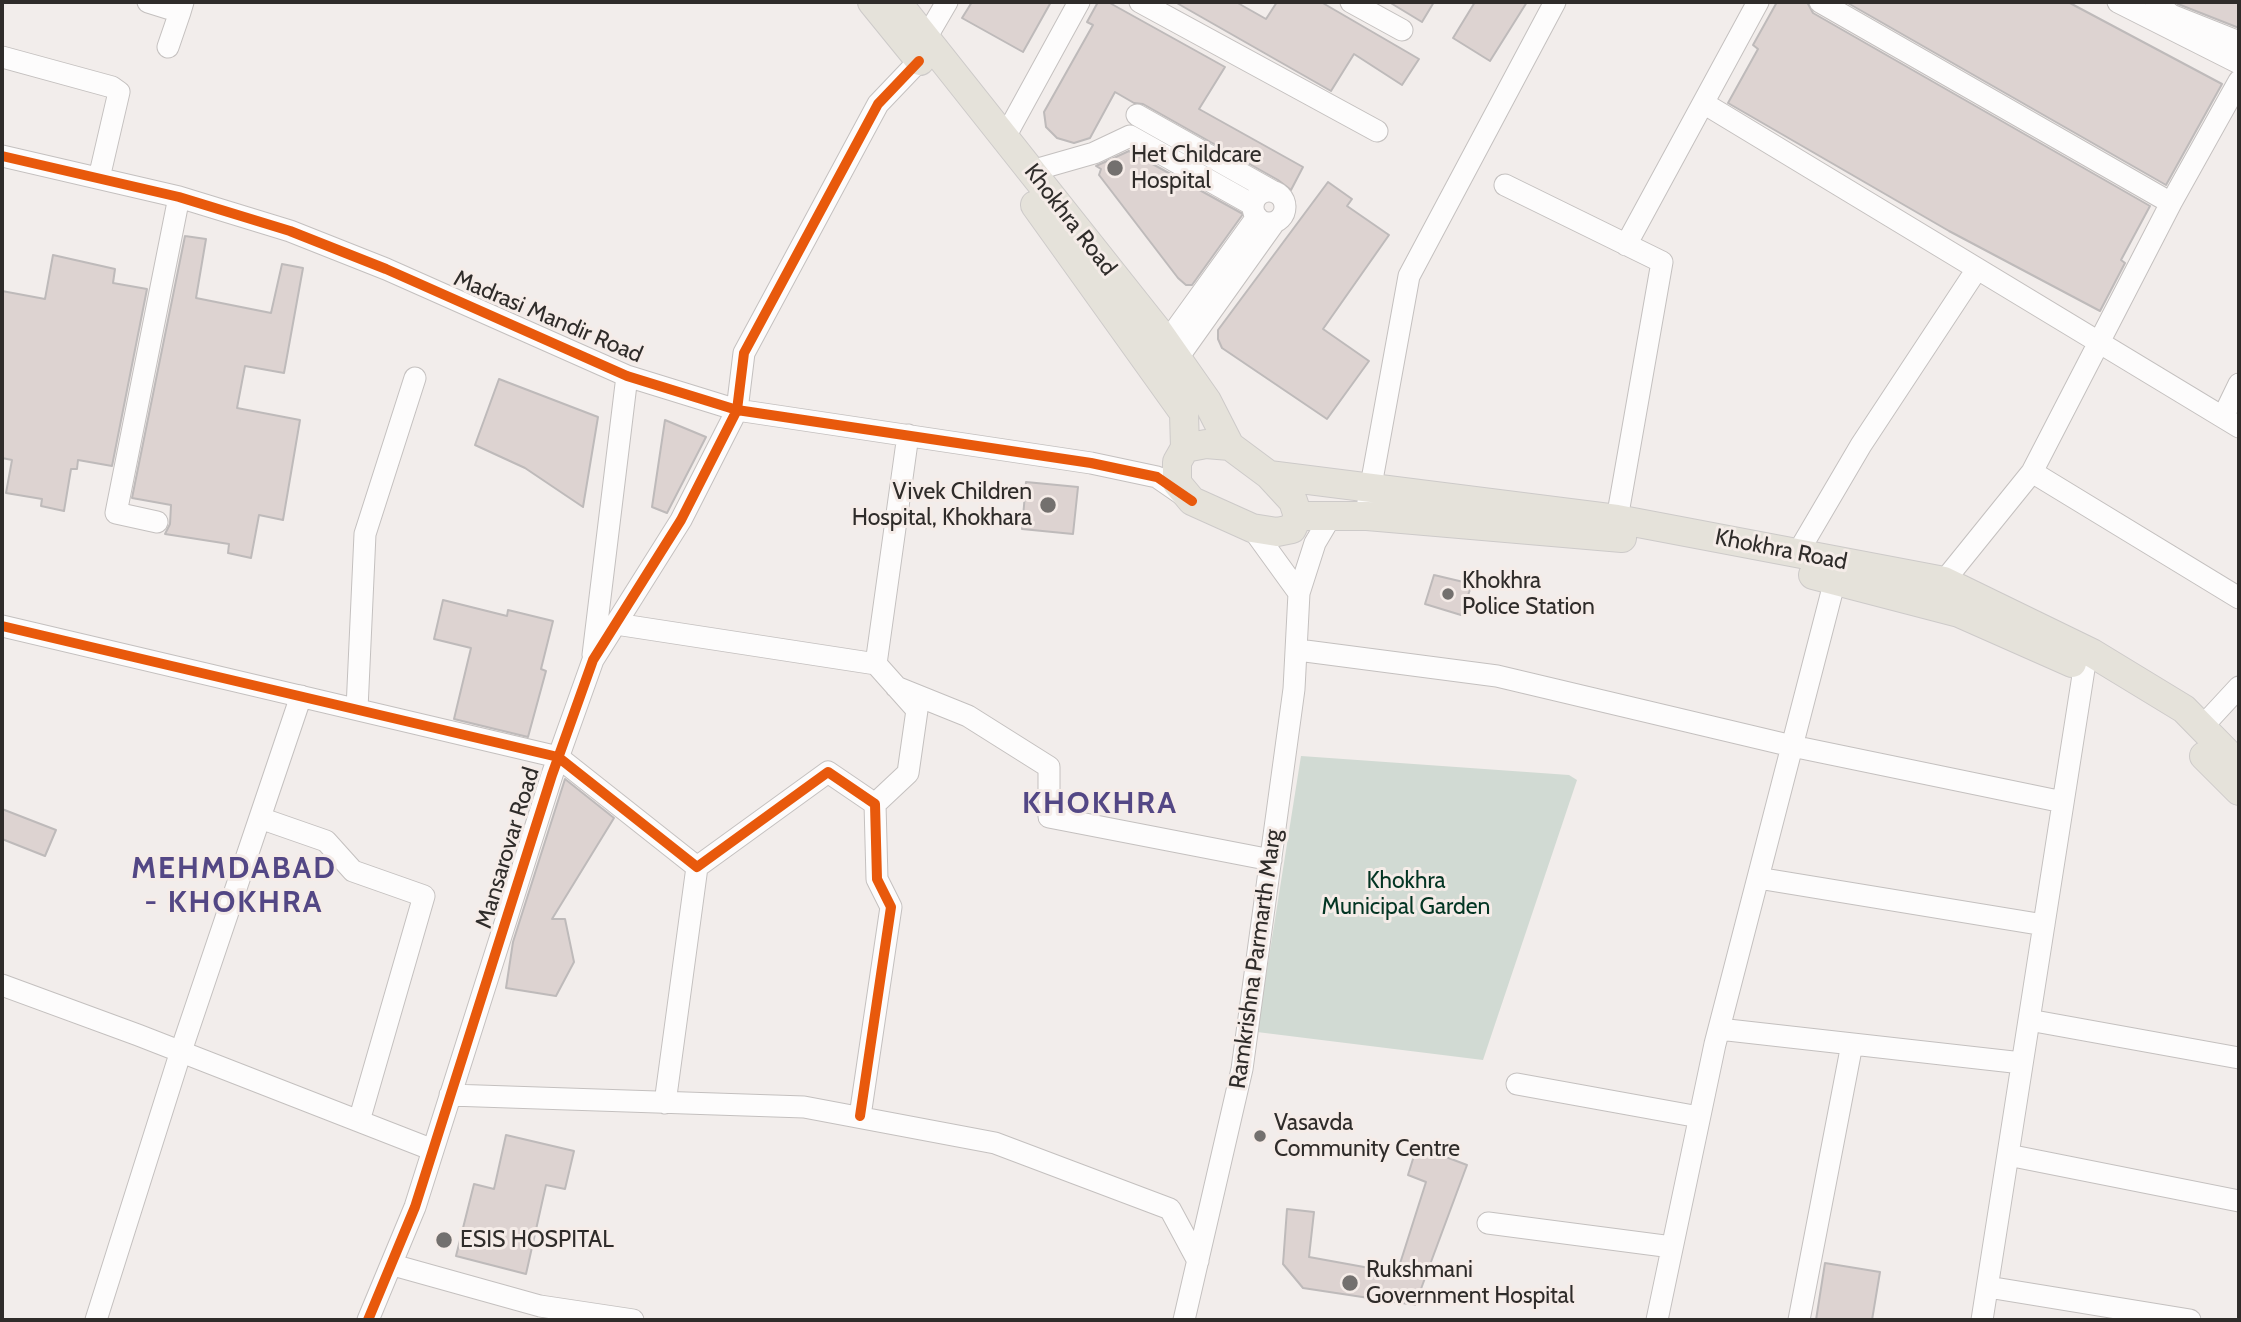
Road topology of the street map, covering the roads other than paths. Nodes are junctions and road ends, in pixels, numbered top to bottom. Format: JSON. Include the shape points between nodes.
{"nodes":[{"id":1,"x":148,"y":2,"type":"edge"},
{"id":2,"x":872,"y":2,"type":"edge"},
{"id":3,"x":897,"y":2,"type":"edge"},
{"id":4,"x":947,"y":2,"type":"edge"},
{"id":5,"x":1079,"y":2,"type":"edge"},
{"id":6,"x":1140,"y":2,"type":"edge"},
{"id":7,"x":1351,"y":2,"type":"edge"},
{"id":8,"x":1555,"y":2,"type":"edge"},
{"id":9,"x":1758,"y":2,"type":"edge"},
{"id":10,"x":1820,"y":2,"type":"edge"},
{"id":11,"x":2118,"y":2,"type":"edge"},
{"id":12,"x":2156,"y":2,"type":"edge"},
{"id":13,"x":182,"y":7,"type":"edge"},
{"id":14,"x":1402,"y":30,"type":"dead end"},
{"id":15,"x":2239,"y":42,"type":"edge"},
{"id":16,"x":169,"y":47,"type":"dead end"},
{"id":17,"x":923,"y":50,"type":"junction"},
{"id":18,"x":2,"y":57,"type":"edge"},
{"id":19,"x":2239,"y":63,"type":"edge"},
{"id":20,"x":2239,"y":82,"type":"edge"},
{"id":21,"x":1705,"y":104,"type":"junction"},
{"id":22,"x":1137,"y":115,"type":"dead end"},
{"id":23,"x":1377,"y":131,"type":"dead end"},
{"id":24,"x":1004,"y":137,"type":"junction"},
{"id":25,"x":2,"y":156,"type":"edge"},
{"id":26,"x":1031,"y":171,"type":"junction"},
{"id":27,"x":99,"y":178,"type":"junction"},
{"id":28,"x":1505,"y":185,"type":"dead end"},
{"id":29,"x":1272,"y":191,"type":"junction"},
{"id":30,"x":179,"y":198,"type":"junction"},
{"id":31,"x":2171,"y":204,"type":"junction"},
{"id":32,"x":1261,"y":215,"type":"junction"},
{"id":33,"x":1626,"y":244,"type":"junction"},
{"id":34,"x":1977,"y":269,"type":"junction"},
{"id":35,"x":2100,"y":343,"type":"junction"},
{"id":36,"x":1172,"y":351,"type":"junction"},
{"id":37,"x":627,"y":376,"type":"junction"},
{"id":38,"x":415,"y":378,"type":"dead end"},
{"id":39,"x":2239,"y":384,"type":"edge"},
{"id":40,"x":737,"y":410,"type":"junction"},
{"id":41,"x":2231,"y":422,"type":"edge"},
{"id":42,"x":908,"y":435,"type":"junction"},
{"id":43,"x":1230,"y":446,"type":"junction"},
{"id":44,"x":1181,"y":455,"type":"junction"},
{"id":45,"x":1090,"y":463,"type":"junction"},
{"id":46,"x":2032,"y":472,"type":"junction"},
{"id":47,"x":1269,"y":475,"type":"junction"},
{"id":48,"x":1370,"y":488,"type":"junction"},
{"id":49,"x":1192,"y":501,"type":"junction"},
{"id":50,"x":1298,"y":516,"type":"junction"},
{"id":51,"x":1331,"y":516,"type":"junction"},
{"id":52,"x":1367,"y":516,"type":"junction"},
{"id":53,"x":1617,"y":519,"type":"junction"},
{"id":54,"x":157,"y":522,"type":"dead end"},
{"id":55,"x":1252,"y":528,"type":"junction"},
{"id":56,"x":1797,"y":554,"type":"junction"},
{"id":57,"x":1835,"y":580,"type":"junction"},
{"id":58,"x":1299,"y":593,"type":"junction"},
{"id":59,"x":1940,"y":594,"type":"junction"},
{"id":60,"x":2239,"y":598,"type":"edge"},
{"id":61,"x":616,"y":624,"type":"junction"},
{"id":62,"x":2,"y":626,"type":"edge"},
{"id":63,"x":1298,"y":650,"type":"junction"},
{"id":64,"x":593,"y":660,"type":"junction"},
{"id":65,"x":876,"y":664,"type":"junction"},
{"id":66,"x":2084,"y":669,"type":"junction"},
{"id":67,"x":896,"y":687,"type":"junction"},
{"id":68,"x":2239,"y":687,"type":"edge"},
{"id":69,"x":301,"y":696,"type":"junction"},
{"id":70,"x":357,"y":709,"type":"junction"},
{"id":71,"x":2202,"y":727,"type":"junction"},
{"id":72,"x":1792,"y":746,"type":"junction"},
{"id":73,"x":558,"y":757,"type":"junction"},
{"id":74,"x":2239,"y":765,"type":"edge"},
{"id":75,"x":2239,"y":791,"type":"edge"},
{"id":76,"x":2063,"y":802,"type":"junction"},
{"id":77,"x":874,"y":804,"type":"junction"},
{"id":78,"x":260,"y":818,"type":"junction"},
{"id":79,"x":1271,"y":860,"type":"junction"},
{"id":80,"x":697,"y":867,"type":"junction"},
{"id":81,"x":1758,"y":878,"type":"junction"},
{"id":82,"x":2044,"y":925,"type":"junction"},
{"id":83,"x":2,"y":985,"type":"edge"},
{"id":84,"x":2029,"y":1020,"type":"junction"},
{"id":85,"x":1718,"y":1028,"type":"junction"},
{"id":86,"x":1852,"y":1044,"type":"junction"},
{"id":87,"x":181,"y":1051,"type":"junction"},
{"id":88,"x":2239,"y":1058,"type":"edge"},
{"id":89,"x":2022,"y":1063,"type":"junction"},
{"id":90,"x":1517,"y":1084,"type":"dead end"},
{"id":91,"x":450,"y":1095,"type":"junction"},
{"id":92,"x":665,"y":1103,"type":"junction"},
{"id":93,"x":860,"y":1116,"type":"junction"},
{"id":94,"x":1699,"y":1117,"type":"junction"},
{"id":95,"x":359,"y":1121,"type":"junction"},
{"id":96,"x":433,"y":1150,"type":"junction"},
{"id":97,"x":2008,"y":1155,"type":"junction"},
{"id":98,"x":2239,"y":1201,"type":"edge"},
{"id":99,"x":1488,"y":1223,"type":"dead end"},
{"id":100,"x":1672,"y":1247,"type":"junction"},
{"id":101,"x":1198,"y":1261,"type":"junction"},
{"id":102,"x":393,"y":1265,"type":"junction"},
{"id":103,"x":1988,"y":1287,"type":"junction"},
{"id":104,"x":96,"y":1320,"type":"edge"},
{"id":105,"x":368,"y":1320,"type":"edge"},
{"id":106,"x":624,"y":1320,"type":"edge"},
{"id":107,"x":1184,"y":1320,"type":"edge"},
{"id":108,"x":1657,"y":1320,"type":"edge"},
{"id":109,"x":1799,"y":1320,"type":"edge"},
{"id":110,"x":1982,"y":1320,"type":"edge"},
{"id":111,"x":2190,"y":1320,"type":"edge"}],
"edges":[{"from":1,"to":13,"type":"street"},
{"from":2,"to":17,"type":"main road","name":"Khokhra Road"},
{"from":3,"to":17,"type":"main road","name":"Khokhra Road"},
{"from":4,"to":17,"type":"street","name":"Mansarovar Road"},
{"from":5,"to":24,"type":"street"},
{"from":6,"to":23,"type":"street"},
{"from":7,"to":14,"type":"street"},
{"from":8,"to":48,"type":"street","via":[[1409,276]]},
{"from":9,"to":21,"type":"street"},
{"from":10,"to":31,"type":"street"},
{"from":11,"to":19,"type":"street"},
{"from":12,"to":15,"type":"street","via":[[2171,15]]},
{"from":13,"to":16,"type":"street"},
{"from":17,"to":24,"type":"main road","name":"Khokhra Road"},
{"from":17,"to":40,"type":"street","name":"Mansarovar Road","via":[[878,104],[744,353]]},
{"from":17,"to":44,"type":"main road","name":"Khokhra Road","via":[[1184,413]]},
{"from":18,"to":27,"type":"street","via":[[119,92]]},
{"from":20,"to":31,"type":"street"},
{"from":21,"to":33,"type":"street"},
{"from":21,"to":34,"type":"street"},
{"from":22,"to":29,"type":"street"},
{"from":24,"to":26,"type":"main road","name":"Khokhra Road"},
{"from":25,"to":27,"type":"street","name":"Madrasi Mandir Road"},
{"from":26,"to":32,"type":"street","via":[[1094,153],[1130,136]]},
{"from":26,"to":36,"type":"main road","name":"Khokhra Road"},
{"from":27,"to":30,"type":"street","name":"Madrasi Mandir Road"},
{"from":28,"to":33,"type":"street"},
{"from":29,"to":32,"type":"street","via":[[1260,194]]},
{"from":29,"to":32,"type":"street","via":[[1285,203],[1284,215]]},
{"from":30,"to":37,"type":"street","name":"Madrasi Mandir Road","via":[[328,245]]},
{"from":30,"to":54,"type":"street","via":[[116,513]]},
{"from":31,"to":35,"type":"street"},
{"from":32,"to":36,"type":"street"},
{"from":33,"to":53,"type":"street","via":[[1662,262]]},
{"from":34,"to":35,"type":"street"},
{"from":34,"to":56,"type":"street","via":[[1861,444]]},
{"from":35,"to":41,"type":"street"},
{"from":35,"to":46,"type":"street"},
{"from":36,"to":43,"type":"main road","name":"Khokhra Road","via":[[1207,401]]},
{"from":37,"to":40,"type":"street","name":"Madrasi Mandir Road"},
{"from":37,"to":64,"type":"street"},
{"from":38,"to":70,"type":"street","via":[[365,534]]},
{"from":39,"to":41,"type":"street"},
{"from":40,"to":42,"type":"street","name":"Madrasi Mandir Road"},
{"from":40,"to":61,"type":"street","name":"Mansarovar Road","via":[[681,520]]},
{"from":42,"to":45,"type":"street","name":"Madrasi Mandir Road"},
{"from":42,"to":65,"type":"street"},
{"from":43,"to":44,"type":"main road","via":[[1206,444]]},
{"from":43,"to":47,"type":"main road"},
{"from":44,"to":45,"type":"street"},
{"from":44,"to":49,"type":"main road","name":"Khokhra Road","via":[[1177,483]]},
{"from":45,"to":49,"type":"street","via":[[1157,477]]},
{"from":46,"to":59,"type":"street"},
{"from":46,"to":60,"type":"street"},
{"from":47,"to":48,"type":"main road","name":"Khokhra Road"},
{"from":47,"to":50,"type":"main road","via":[[1293,501]]},
{"from":48,"to":52,"type":"street"},
{"from":48,"to":53,"type":"main road","name":"Khokhra Road"},
{"from":49,"to":55,"type":"main road"},
{"from":50,"to":51,"type":"main road","name":"Khokhra Road"},
{"from":50,"to":55,"type":"main road","via":[[1292,529]]},
{"from":51,"to":52,"type":"main road","name":"Khokhra Road"},
{"from":51,"to":58,"type":"street","name":"Ramkrishna Parmarth Marg","via":[[1315,543]]},
{"from":52,"to":57,"type":"main road","name":"Khokhra Road","via":[[1614,537]]},
{"from":53,"to":56,"type":"main road","name":"Khokhra Road"},
{"from":55,"to":58,"type":"street"},
{"from":56,"to":59,"type":"main road","name":"Khokhra Road"},
{"from":57,"to":59,"type":"main road","name":"Khokhra Road"},
{"from":57,"to":72,"type":"street"},
{"from":58,"to":63,"type":"street","name":"Ramkrishna Parmarth Marg"},
{"from":59,"to":66,"type":"main road","name":"Khokhra Road","via":[[1959,613]]},
{"from":59,"to":71,"type":"main road","name":"Khokhra Road","via":[[2092,653],[2184,709]]},
{"from":61,"to":64,"type":"street","name":"Mansarovar Road"},
{"from":61,"to":65,"type":"street"},
{"from":62,"to":69,"type":"street"},
{"from":63,"to":72,"type":"street","via":[[1497,676]]},
{"from":63,"to":79,"type":"street","name":"Ramkrishna Parmarth Marg"},
{"from":64,"to":73,"type":"street","name":"Mansarovar Road"},
{"from":65,"to":67,"type":"street"},
{"from":66,"to":75,"type":"main road","name":"Khokhra Road","via":[[2172,723]]},
{"from":66,"to":76,"type":"street"},
{"from":67,"to":77,"type":"street","via":[[917,710],[908,773]]},
{"from":67,"to":79,"type":"street","via":[[968,716],[1049,767],[1049,817]]},
{"from":68,"to":71,"type":"street"},
{"from":69,"to":70,"type":"street"},
{"from":69,"to":78,"type":"street"},
{"from":70,"to":73,"type":"street"},
{"from":71,"to":74,"type":"main road","name":"Khokhra Road"},
{"from":72,"to":76,"type":"street"},
{"from":72,"to":81,"type":"street"},
{"from":73,"to":80,"type":"street"},
{"from":73,"to":91,"type":"street","name":"Mansarovar Road"},
{"from":76,"to":82,"type":"street"},
{"from":77,"to":80,"type":"street","via":[[828,772]]},
{"from":77,"to":93,"type":"street","via":[[877,879],[891,907]]},
{"from":78,"to":87,"type":"street"},
{"from":78,"to":95,"type":"street","via":[[326,841],[353,871],[424,896]]},
{"from":79,"to":101,"type":"street","name":"Ramkrishna Parmarth Marg","via":[[1242,1069]]},
{"from":80,"to":92,"type":"street"},
{"from":81,"to":82,"type":"street"},
{"from":81,"to":85,"type":"street"},
{"from":82,"to":84,"type":"street"},
{"from":83,"to":87,"type":"street"},
{"from":84,"to":88,"type":"street"},
{"from":84,"to":89,"type":"street"},
{"from":85,"to":86,"type":"street"},
{"from":85,"to":94,"type":"street"},
{"from":86,"to":89,"type":"street"},
{"from":86,"to":109,"type":"street"},
{"from":87,"to":95,"type":"street"},
{"from":87,"to":104,"type":"street"},
{"from":89,"to":97,"type":"street"},
{"from":90,"to":94,"type":"street"},
{"from":91,"to":92,"type":"street"},
{"from":91,"to":96,"type":"street","name":"Mansarovar Road"},
{"from":92,"to":93,"type":"street","via":[[804,1107]]},
{"from":93,"to":101,"type":"street","via":[[995,1143],[1171,1209]]},
{"from":94,"to":100,"type":"street"},
{"from":95,"to":96,"type":"street"},
{"from":96,"to":102,"type":"street","name":"Mansarovar Road"},
{"from":97,"to":98,"type":"street"},
{"from":97,"to":103,"type":"street"},
{"from":99,"to":100,"type":"street"},
{"from":100,"to":108,"type":"street"},
{"from":101,"to":107,"type":"street","name":"Ramkrishna Parmarth Marg"},
{"from":102,"to":105,"type":"street","name":"Mansarovar Road"},
{"from":102,"to":106,"type":"street","via":[[540,1306]]},
{"from":103,"to":110,"type":"street"},
{"from":103,"to":111,"type":"street"}]}
